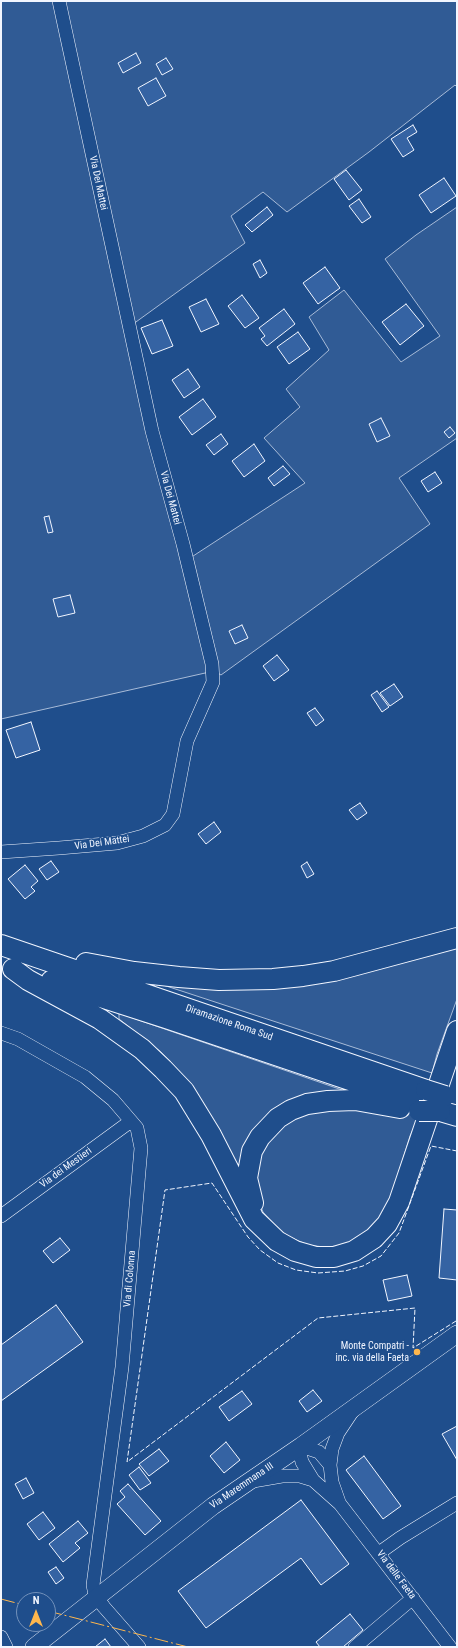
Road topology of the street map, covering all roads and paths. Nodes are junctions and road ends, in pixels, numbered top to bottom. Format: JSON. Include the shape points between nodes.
{"nodes":[{"id":1,"x":59,"y":1,"type":"edge"},
{"id":2,"x":1,"y":852,"type":"edge"},
{"id":3,"x":457,"y":938,"type":"edge"},
{"id":4,"x":1,"y":945,"type":"edge"},
{"id":5,"x":29,"y":954,"type":"junction"},
{"id":6,"x":7,"y":967,"type":"edge"},
{"id":7,"x":457,"y":1031,"type":"edge"},
{"id":8,"x":1,"y":1033,"type":"edge"},
{"id":9,"x":422,"y":1102,"type":"junction"},
{"id":10,"x":450,"y":1106,"type":"edge"},
{"id":11,"x":131,"y":1121,"type":"junction"},
{"id":12,"x":1,"y":1216,"type":"edge"},
{"id":13,"x":263,"y":1229,"type":"junction"},
{"id":14,"x":457,"y":1334,"type":"edge"},
{"id":15,"x":356,"y":1406,"type":"junction"},
{"id":16,"x":302,"y":1446,"type":"junction"},
{"id":17,"x":330,"y":1465,"type":"junction"},
{"id":18,"x":313,"y":1480,"type":"junction"},
{"id":19,"x":247,"y":1482,"type":"junction"},
{"id":20,"x":457,"y":1503,"type":"edge"},
{"id":21,"x":340,"y":1504,"type":"junction"},
{"id":22,"x":379,"y":1553,"type":"junction"},
{"id":23,"x":96,"y":1597,"type":"junction"},
{"id":24,"x":413,"y":1598,"type":"junction"},
{"id":25,"x":1,"y":1637,"type":"edge"},
{"id":26,"x":6,"y":1647,"type":"edge"},
{"id":27,"x":34,"y":1647,"type":"edge"},
{"id":28,"x":139,"y":1647,"type":"edge"},
{"id":29,"x":355,"y":1647,"type":"edge"},
{"id":30,"x":450,"y":1647,"type":"edge"}],
"edges":[{"from":1,"to":2,"type":"street","name":"Via Dei Mattei","via":[[152,431],[200,612],[212,664],[213,682],[186,741],[173,814],[165,825],[143,836],[117,843]]},
{"from":3,"to":5,"type":"highway","via":[[334,971],[267,979],[219,980],[166,976]]},
{"from":4,"to":5,"type":"highway","name":"Diramazione Roma Sud"},
{"from":5,"to":9,"type":"highway","name":"Diramazione Roma Sud"},
{"from":6,"to":9,"type":"highway","name":"Diramazione Roma Sud"},
{"from":6,"to":13,"type":"highway","via":[[100,1019],[163,1069],[184,1091],[211,1135],[249,1212]]},
{"from":7,"to":13,"type":"highway","via":[[399,1202],[387,1224],[374,1238],[344,1255],[320,1257],[295,1251]]},
{"from":8,"to":11,"type":"street","name":"Via di Colonna","via":[[18,1039],[86,1078],[113,1100]]},
{"from":9,"to":10,"type":"highway","name":"Diramazione Roma Sud","bridge":true},
{"from":9,"to":13,"type":"highway","via":[[341,1100],[307,1104],[278,1118],[260,1137],[252,1151],[248,1171],[250,1193]]},
{"from":11,"to":12,"type":"street","name":"Via dei Mestieri"},
{"from":11,"to":23,"type":"street","name":"Via di Colonna","via":[[137,1128],[141,1148],[122,1367],[93,1581]]},
{"from":14,"to":15,"type":"main road","name":"Via Maremmana III"},
{"from":15,"to":16,"type":"main road","name":"Via Maremmana III"},
{"from":15,"to":17,"type":"street","via":[[338,1433]]},
{"from":16,"to":17,"type":"street","via":[[319,1452]]},
{"from":16,"to":18,"type":"street","via":[[302,1462]]},
{"from":16,"to":19,"type":"main road","name":"Via Maremmana III"},
{"from":17,"to":21,"type":"street","via":[[332,1482]]},
{"from":18,"to":19,"type":"street","via":[[300,1476],[282,1476]]},
{"from":18,"to":21,"type":"street"},
{"from":19,"to":23,"type":"main road","name":"Via Maremmana III","via":[[208,1509]]},
{"from":20,"to":22,"type":"street"},
{"from":21,"to":22,"type":"street","name":"Via delle Faeta"},
{"from":22,"to":24,"type":"street","name":"Via delle Faeta"},
{"from":23,"to":27,"type":"main road","name":"Via Maremmana III"},
{"from":23,"to":28,"type":"street"},
{"from":24,"to":29,"type":"street"},
{"from":24,"to":30,"type":"street","name":"Via delle Faeta"},
{"from":25,"to":26,"type":"street"}]}
